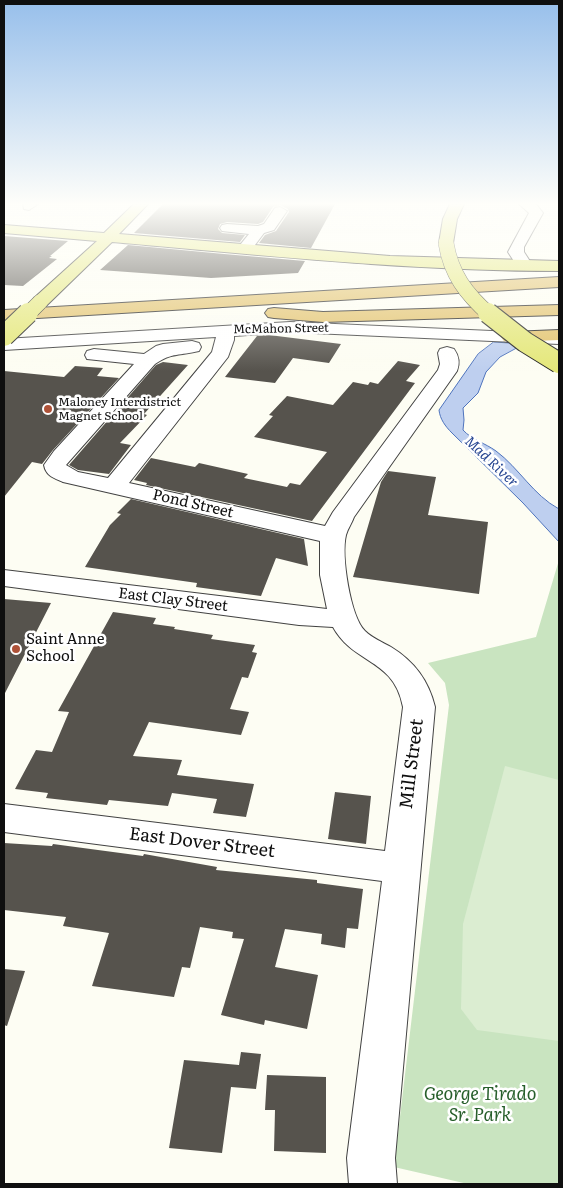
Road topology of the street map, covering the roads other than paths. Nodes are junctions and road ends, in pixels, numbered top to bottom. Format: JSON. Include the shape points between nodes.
{"nodes":[{"id":1,"x":85,"y":259,"type":"edge"},
{"id":2,"x":373,"y":259,"type":"edge"},
{"id":3,"x":448,"y":259,"type":"edge"},
{"id":4,"x":520,"y":259,"type":"edge"},
{"id":5,"x":524,"y":266,"type":"junction"},
{"id":6,"x":559,"y":266,"type":"edge"},
{"id":7,"x":559,"y":282,"type":"edge"},
{"id":8,"x":559,"y":298,"type":"edge"},
{"id":9,"x":559,"y":310,"type":"edge"},
{"id":10,"x":268,"y":313,"type":"junction"},
{"id":11,"x":4,"y":315,"type":"edge"},
{"id":12,"x":4,"y":328,"type":"edge"},
{"id":13,"x":559,"y":335,"type":"edge"},
{"id":14,"x":4,"y":336,"type":"edge"},
{"id":15,"x":510,"y":337,"type":"junction"},
{"id":16,"x":224,"y":339,"type":"junction"},
{"id":17,"x":559,"y":339,"type":"edge"},
{"id":18,"x":4,"y":346,"type":"edge"},
{"id":19,"x":447,"y":353,"type":"dead end"},
{"id":20,"x":94,"y":355,"type":"dead end"},
{"id":21,"x":148,"y":360,"type":"junction"},
{"id":22,"x":559,"y":363,"type":"edge"},
{"id":23,"x":114,"y":486,"type":"junction"},
{"id":24,"x":333,"y":536,"type":"junction"},
{"id":25,"x":4,"y":578,"type":"edge"},
{"id":26,"x":343,"y":619,"type":"junction"},
{"id":27,"x":4,"y":818,"type":"edge"},
{"id":28,"x":400,"y":868,"type":"junction"},
{"id":29,"x":374,"y":1184,"type":"edge"}],
"edges":[{"from":1,"to":14,"type":"main road","bridge":true},
{"from":2,"to":5,"type":"main road"},
{"from":3,"to":22,"type":"main road","bridge":true,"via":[[476,302],[503,326]]},
{"from":4,"to":5,"type":"street"},
{"from":5,"to":6,"type":"main road"},
{"from":7,"to":11,"type":"highway"},
{"from":8,"to":10,"type":"highway"},
{"from":9,"to":10,"type":"highway","via":[[323,316]]},
{"from":10,"to":12,"type":"highway"},
{"from":13,"to":15,"type":"highway"},
{"from":15,"to":16,"type":"street","name":"McMahon Street","via":[[311,327]]},
{"from":15,"to":17,"type":"street","name":"McMahon Street"},
{"from":16,"to":18,"type":"street","name":"McMahon Street"},
{"from":16,"to":21,"type":"street","via":[[175,348]]},
{"from":16,"to":23,"type":"street","via":[[218,358]]},
{"from":19,"to":24,"type":"street","name":"Mill Street","via":[[450,364],[447,371],[342,517]]},
{"from":20,"to":21,"type":"street"},
{"from":21,"to":23,"type":"street","name":"Pond Street","via":[[62,456],[55,468],[61,474]]},
{"from":23,"to":24,"type":"street","name":"Pond Street"},
{"from":24,"to":26,"type":"street","name":"Mill Street","via":[[332,560]]},
{"from":25,"to":26,"type":"street","name":"East Clay Street"},
{"from":26,"to":28,"type":"street","name":"Mill Street","via":[[357,640],[402,670],[412,683],[418,700],[419,721]]},
{"from":27,"to":28,"type":"street","name":"East Dover Street"},
{"from":28,"to":29,"type":"street","name":"Mill Street","via":[[370,1158]]}]}
